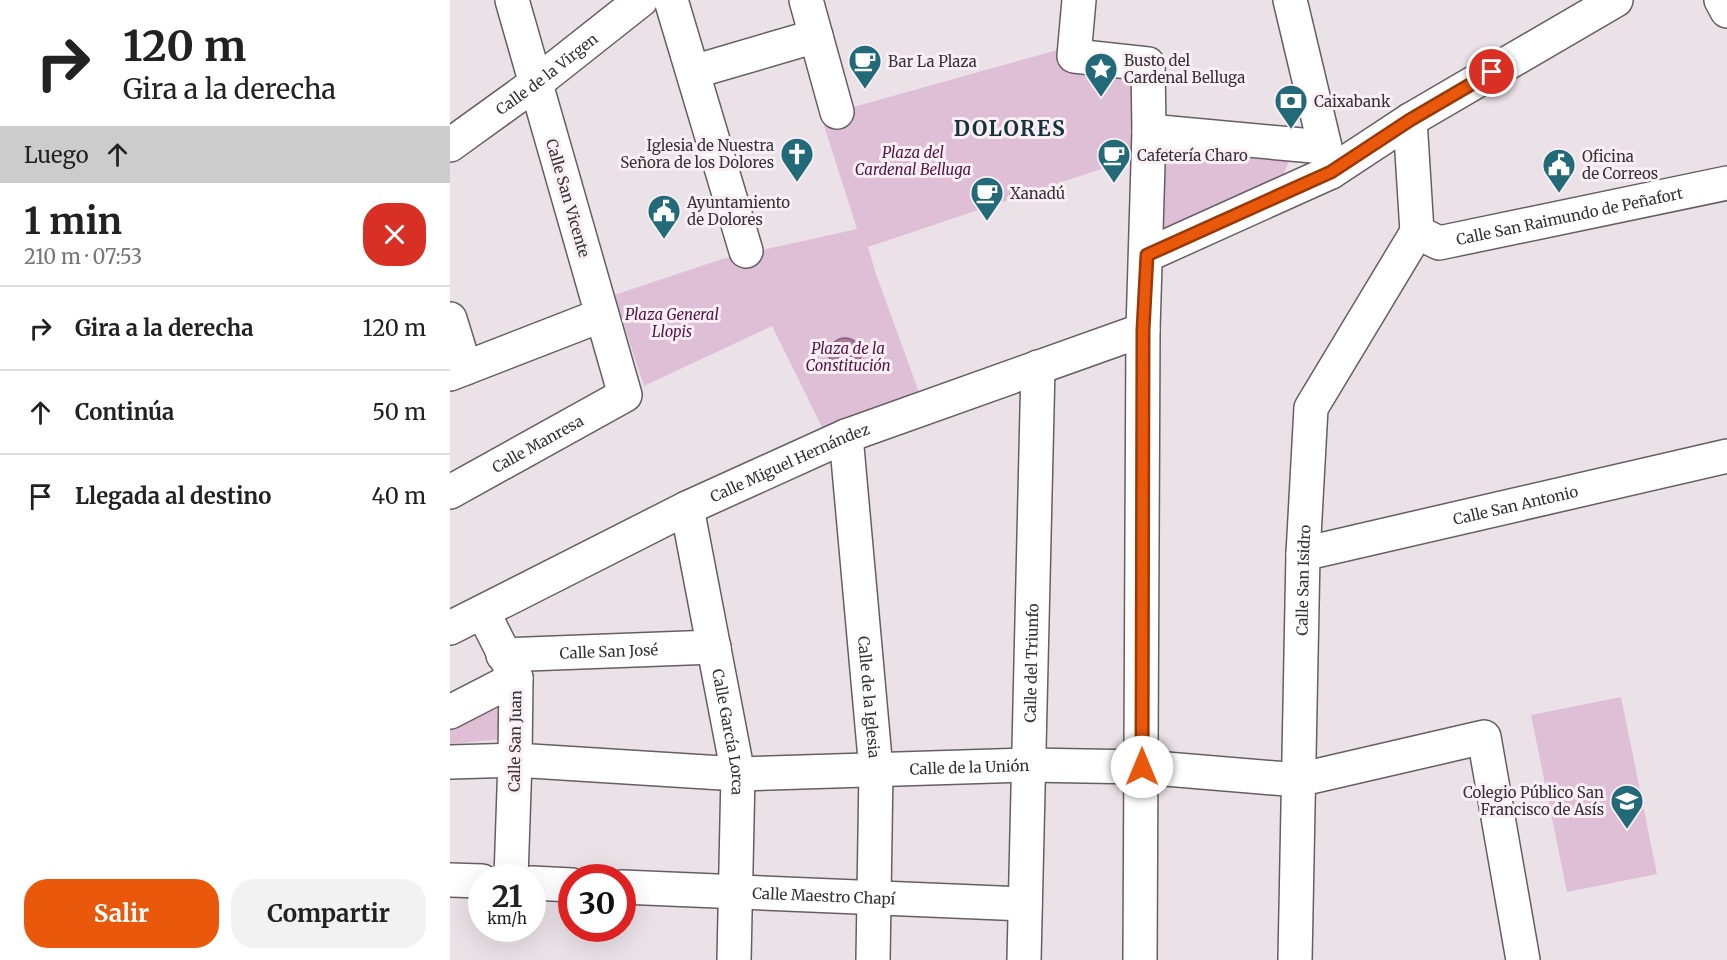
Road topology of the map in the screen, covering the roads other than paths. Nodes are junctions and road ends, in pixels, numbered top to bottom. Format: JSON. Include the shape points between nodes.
{"nodes":[{"id":1,"x":512,"y":0,"type":"edge"},
{"id":2,"x":641,"y":0,"type":"edge"},
{"id":3,"x":671,"y":0,"type":"edge"},
{"id":4,"x":806,"y":0,"type":"edge"},
{"id":5,"x":1079,"y":0,"type":"edge"},
{"id":6,"x":1290,"y":0,"type":"edge"},
{"id":7,"x":1616,"y":0,"type":"edge"},
{"id":8,"x":1721,"y":0,"type":"edge"},
{"id":9,"x":1727,"y":11,"type":"edge"},
{"id":10,"x":816,"y":36,"type":"junction"},
{"id":11,"x":693,"y":72,"type":"junction"},
{"id":12,"x":536,"y":83,"type":"junction"},
{"id":13,"x":837,"y":112,"type":"dead end"},
{"id":14,"x":1410,"y":120,"type":"junction"},
{"id":15,"x":1149,"y":131,"type":"junction"},
{"id":16,"x":450,"y":145,"type":"edge"},
{"id":17,"x":1328,"y":159,"type":"junction"},
{"id":18,"x":1727,"y":183,"type":"edge"},
{"id":19,"x":1417,"y":232,"type":"junction"},
{"id":20,"x":746,"y":251,"type":"dead end"},
{"id":21,"x":1147,"y":255,"type":"junction"},
{"id":22,"x":602,"y":315,"type":"junction"},
{"id":23,"x":450,"y":319,"type":"edge"},
{"id":24,"x":1143,"y":330,"type":"junction"},
{"id":25,"x":1038,"y":367,"type":"junction"},
{"id":26,"x":458,"y":371,"type":"edge"},
{"id":27,"x":625,"y":395,"type":"joint"},
{"id":28,"x":846,"y":436,"type":"junction"},
{"id":29,"x":1727,"y":456,"type":"edge"},
{"id":30,"x":450,"y":492,"type":"edge"},
{"id":31,"x":687,"y":507,"type":"junction"},
{"id":32,"x":1303,"y":554,"type":"junction"},
{"id":33,"x":483,"y":612,"type":"junction"},
{"id":34,"x":450,"y":628,"type":"edge"},
{"id":35,"x":714,"y":647,"type":"junction"},
{"id":36,"x":509,"y":667,"type":"junction"},
{"id":37,"x":450,"y":712,"type":"edge"},
{"id":38,"x":515,"y":760,"type":"junction"},
{"id":39,"x":450,"y":762,"type":"edge"},
{"id":40,"x":1029,"y":765,"type":"junction"},
{"id":41,"x":1142,"y":767,"type":"junction"},
{"id":42,"x":876,"y":770,"type":"junction"},
{"id":43,"x":738,"y":774,"type":"junction"},
{"id":44,"x":1298,"y":780,"type":"junction"},
{"id":45,"x":511,"y":864,"type":"edge"},
{"id":46,"x":450,"y":880,"type":"edge"},
{"id":47,"x":468,"y":881,"type":"edge"},
{"id":48,"x":636,"y":887,"type":"edge"},
{"id":49,"x":735,"y":891,"type":"junction"},
{"id":50,"x":874,"y":897,"type":"junction"},
{"id":51,"x":1025,"y":904,"type":"junction"},
{"id":52,"x":734,"y":960,"type":"edge"},
{"id":53,"x":873,"y":960,"type":"edge"},
{"id":54,"x":1024,"y":960,"type":"edge"},
{"id":55,"x":1140,"y":960,"type":"edge"},
{"id":56,"x":1295,"y":960,"type":"edge"},
{"id":57,"x":1523,"y":960,"type":"edge"}],
"edges":[{"from":1,"to":12,"type":"street","name":"Calle San Vicente"},
{"from":2,"to":12,"type":"street","name":"Calle de la Virgen"},
{"from":3,"to":11,"type":"street"},
{"from":4,"to":10,"type":"street"},
{"from":5,"to":15,"type":"street","via":[[1074,56],[1148,64]]},
{"from":6,"to":17,"type":"street"},
{"from":7,"to":14,"type":"street"},
{"from":8,"to":9,"type":"street"},
{"from":10,"to":11,"type":"street"},
{"from":10,"to":13,"type":"street"},
{"from":11,"to":20,"type":"street"},
{"from":12,"to":16,"type":"street","name":"Calle de la Virgen"},
{"from":12,"to":22,"type":"street","name":"Calle San Vicente"},
{"from":14,"to":17,"type":"street"},
{"from":14,"to":19,"type":"street"},
{"from":15,"to":17,"type":"street"},
{"from":15,"to":21,"type":"street"},
{"from":17,"to":21,"type":"street"},
{"from":18,"to":19,"type":"street","name":"Calle San Raimundo de Peñafort","via":[[1439,243]]},
{"from":19,"to":32,"type":"street","name":"Calle San Isidro","via":[[1311,408]]},
{"from":21,"to":24,"type":"street"},
{"from":22,"to":26,"type":"street"},
{"from":22,"to":27,"type":"street","name":"Calle San Vicente"},
{"from":23,"to":26,"type":"street"},
{"from":24,"to":25,"type":"street","name":"Calle Miguel Hernández"},
{"from":24,"to":41,"type":"street"},
{"from":25,"to":28,"type":"street","name":"Calle Miguel Hernández"},
{"from":25,"to":40,"type":"street","name":"Calle del Triunfo"},
{"from":27,"to":30,"type":"street","name":"Calle Manresa"},
{"from":28,"to":31,"type":"street","name":"Calle Miguel Hernández"},
{"from":28,"to":42,"type":"street","name":"Calle de la Iglesia"},
{"from":29,"to":32,"type":"street","name":"Calle San Antonio"},
{"from":31,"to":33,"type":"street","name":"Calle Miguel Hernández"},
{"from":31,"to":35,"type":"street","name":"Calle García Lorca"},
{"from":32,"to":44,"type":"street","name":"Calle San Isidro"},
{"from":33,"to":34,"type":"street","name":"Calle Miguel Hernández"},
{"from":33,"to":36,"type":"street","name":"Calle San Juan"},
{"from":35,"to":36,"type":"street","name":"Calle San José"},
{"from":35,"to":43,"type":"street","name":"Calle García Lorca"},
{"from":36,"to":37,"type":"street"},
{"from":36,"to":38,"type":"street","name":"Calle San Juan"},
{"from":38,"to":39,"type":"street","name":"Calle de la Unión"},
{"from":38,"to":43,"type":"street","name":"Calle de la Unión"},
{"from":38,"to":45,"type":"street","name":"Calle San Juan"},
{"from":40,"to":41,"type":"street","name":"Calle de la Unión"},
{"from":40,"to":42,"type":"street","name":"Calle de la Unión"},
{"from":40,"to":51,"type":"street","name":"Calle del Triunfo"},
{"from":41,"to":44,"type":"street","name":"Calle de la Unión"},
{"from":41,"to":55,"type":"street"},
{"from":42,"to":43,"type":"street","name":"Calle de la Unión"},
{"from":42,"to":50,"type":"street","name":"Calle de la Iglesia"},
{"from":43,"to":49,"type":"street","name":"Calle García Lorca"},
{"from":44,"to":56,"type":"street","name":"Calle San Isidro"},
{"from":44,"to":57,"type":"street","name":"Calle de la Unión","via":[[1484,737]]},
{"from":46,"to":47,"type":"street"},
{"from":48,"to":49,"type":"street","name":"Calle Maestro Chapí"},
{"from":49,"to":50,"type":"street","name":"Calle Maestro Chapí"},
{"from":49,"to":52,"type":"street","name":"Calle García Lorca"},
{"from":50,"to":51,"type":"street","name":"Calle Maestro Chapí"},
{"from":50,"to":53,"type":"street","name":"Calle de la Iglesia"},
{"from":51,"to":54,"type":"street","name":"Calle del Triunfo"}]}
